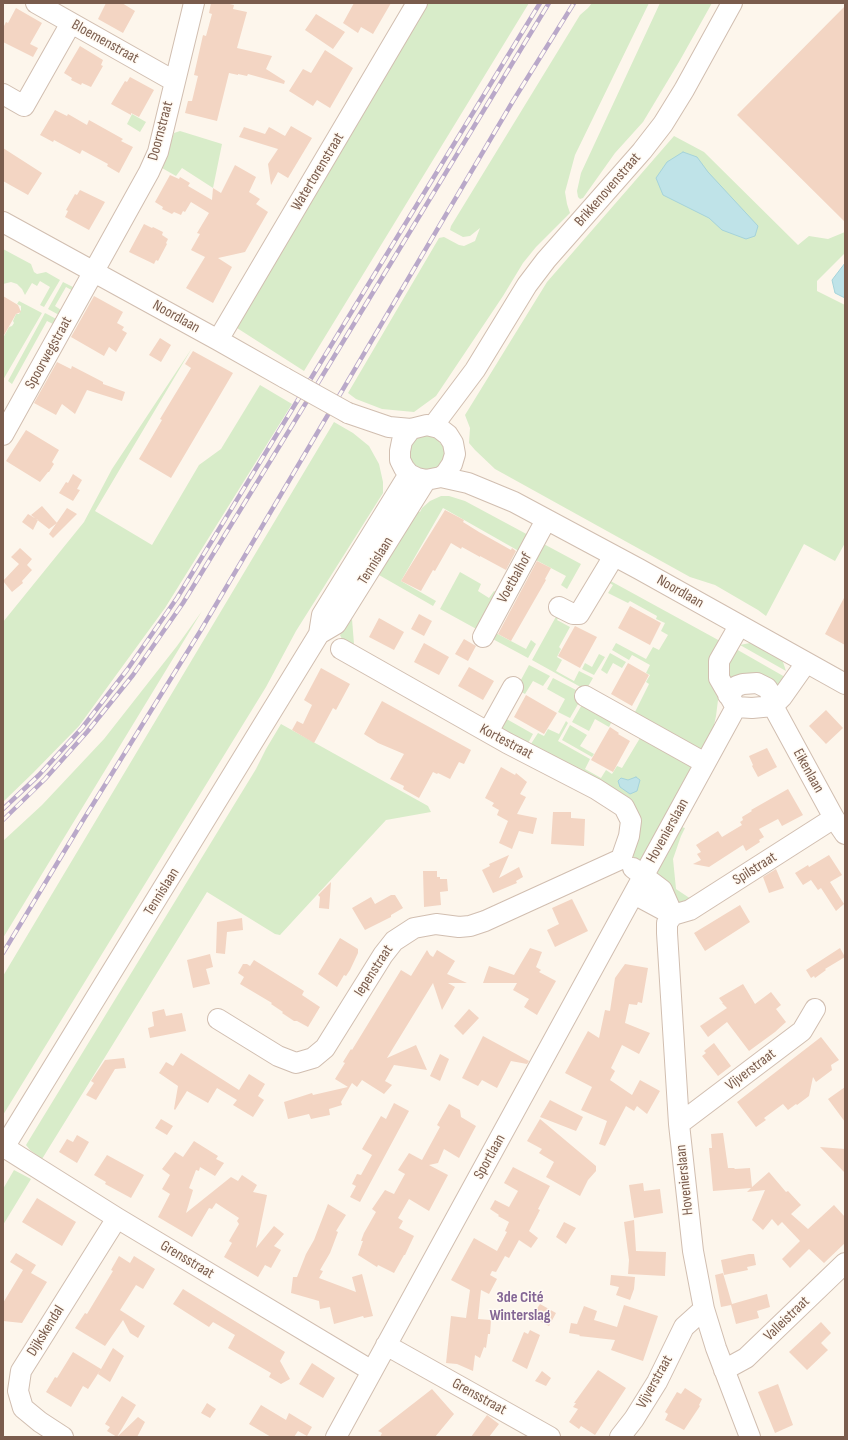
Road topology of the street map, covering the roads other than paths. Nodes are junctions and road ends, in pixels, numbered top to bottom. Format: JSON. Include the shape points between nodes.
{"nodes":[{"id":1,"x":36,"y":3,"type":"edge"},
{"id":2,"x":194,"y":3,"type":"edge"},
{"id":3,"x":417,"y":3,"type":"edge"},
{"id":4,"x":732,"y":3,"type":"edge"},
{"id":5,"x":71,"y":23,"type":"junction"},
{"id":6,"x":174,"y":81,"type":"junction"},
{"id":7,"x":3,"y":94,"type":"edge"},
{"id":8,"x":3,"y":222,"type":"edge"},
{"id":9,"x":94,"y":271,"type":"junction"},
{"id":10,"x":218,"y":340,"type":"junction"},
{"id":11,"x":9,"y":410,"type":"edge"},
{"id":12,"x":348,"y":413,"type":"junction"},
{"id":13,"x":411,"y":429,"type":"junction"},
{"id":14,"x":440,"y":430,"type":"junction"},
{"id":15,"x":3,"y":435,"type":"edge"},
{"id":16,"x":400,"y":451,"type":"junction"},
{"id":17,"x":455,"y":454,"type":"junction"},
{"id":18,"x":425,"y":477,"type":"junction"},
{"id":19,"x":514,"y":502,"type":"junction"},
{"id":20,"x":546,"y":520,"type":"junction"},
{"id":21,"x":614,"y":556,"type":"junction"},
{"id":22,"x":559,"y":607,"type":"dead end"},
{"id":23,"x":739,"y":626,"type":"junction"},
{"id":24,"x":483,"y":637,"type":"dead end"},
{"id":25,"x":341,"y":649,"type":"dead end"},
{"id":26,"x":806,"y":663,"type":"junction"},
{"id":27,"x":845,"y":684,"type":"edge"},
{"id":28,"x":513,"y":687,"type":"dead end"},
{"id":29,"x":585,"y":696,"type":"dead end"},
{"id":30,"x":732,"y":701,"type":"junction"},
{"id":31,"x":773,"y":706,"type":"junction"},
{"id":32,"x":488,"y":732,"type":"junction"},
{"id":33,"x":705,"y":763,"type":"junction"},
{"id":34,"x":840,"y":826,"type":"edge"},
{"id":35,"x":621,"y":858,"type":"junction"},
{"id":36,"x":644,"y":876,"type":"junction"},
{"id":37,"x":634,"y":894,"type":"junction"},
{"id":38,"x":673,"y":915,"type":"junction"},
{"id":39,"x":815,"y":1009,"type":"dead end"},
{"id":40,"x":218,"y":1019,"type":"dead end"},
{"id":41,"x":679,"y":1124,"type":"junction"},
{"id":42,"x":4,"y":1148,"type":"edge"},
{"id":43,"x":117,"y":1218,"type":"junction"},
{"id":44,"x":845,"y":1263,"type":"edge"},
{"id":45,"x":704,"y":1309,"type":"junction"},
{"id":46,"x":386,"y":1345,"type":"junction"},
{"id":47,"x":724,"y":1370,"type":"junction"},
{"id":48,"x":372,"y":1371,"type":"junction"},
{"id":49,"x":63,"y":1437,"type":"edge"},
{"id":50,"x":336,"y":1437,"type":"edge"},
{"id":51,"x":550,"y":1437,"type":"edge"},
{"id":52,"x":620,"y":1437,"type":"edge"},
{"id":53,"x":750,"y":1437,"type":"edge"}],
"edges":[{"from":1,"to":5,"type":"street","name":"Bloemenstraat"},
{"from":2,"to":6,"type":"street","name":"Doornstraat"},
{"from":3,"to":10,"type":"street","name":"Watertorenstraat"},
{"from":4,"to":14,"type":"street","name":"Brikkenovenstraat","via":[[663,124],[527,285]]},
{"from":5,"to":6,"type":"street","name":"Bloemenstraat"},
{"from":5,"to":7,"type":"street","via":[[24,106]]},
{"from":6,"to":9,"type":"street","name":"Doornstraat","via":[[158,152]]},
{"from":8,"to":9,"type":"street","name":"Noordlaan"},
{"from":9,"to":10,"type":"street","name":"Noordlaan"},
{"from":9,"to":11,"type":"street","name":"Spoorwegstraat"},
{"from":10,"to":12,"type":"street","name":"Noordlaan","bridge":true},
{"from":11,"to":15,"type":"street","name":"Spoorwegstraat"},
{"from":12,"to":13,"type":"street","name":"Noordlaan","via":[[389,427]]},
{"from":12,"to":16,"type":"street","name":"Noordlaan"},
{"from":13,"to":14,"type":"street","name":"Noordlaan","via":[[427,425]]},
{"from":13,"to":16,"type":"street","via":[[402,441]]},
{"from":14,"to":17,"type":"street","name":"Noordlaan","via":[[453,443]]},
{"from":16,"to":18,"type":"street","via":[[400,460],[404,468]]},
{"from":17,"to":18,"type":"street","via":[[446,473]]},
{"from":17,"to":19,"type":"street","name":"Noordlaan","via":[[469,468]]},
{"from":18,"to":19,"type":"street","name":"Noordlaan","via":[[468,483]]},
{"from":18,"to":42,"type":"street","name":"Tennislaan","via":[[322,615],[319,634]]},
{"from":19,"to":20,"type":"street","name":"Noordlaan"},
{"from":20,"to":21,"type":"street","name":"Noordlaan"},
{"from":20,"to":24,"type":"street","name":"Voetbalhof"},
{"from":21,"to":22,"type":"street","via":[[579,614]]},
{"from":21,"to":23,"type":"street","name":"Noordlaan"},
{"from":23,"to":26,"type":"street","name":"Noordlaan"},
{"from":23,"to":30,"type":"street","via":[[719,661],[719,678]]},
{"from":25,"to":32,"type":"street","name":"Kortestraat"},
{"from":26,"to":27,"type":"street","name":"Noordlaan"},
{"from":26,"to":31,"type":"street"},
{"from":28,"to":32,"type":"street"},
{"from":29,"to":33,"type":"street"},
{"from":30,"to":31,"type":"street","name":"Eikenlaan","via":[[737,686],[756,683],[767,688],[773,696]]},
{"from":30,"to":33,"type":"street","name":"Hovenierslaan"},
{"from":31,"to":34,"type":"street","name":"Eikenlaan"},
{"from":32,"to":35,"type":"street","name":"Kortestraat","via":[[596,789],[624,807],[630,821],[629,836]]},
{"from":33,"to":36,"type":"street","name":"Hovenierslaan"},
{"from":34,"to":38,"type":"street","name":"Spilstraat","via":[[690,910]]},
{"from":35,"to":36,"type":"street"},
{"from":35,"to":40,"type":"street","name":"Iepenstraat","via":[[482,922],[459,927],[436,924],[414,928],[394,941],[325,1048],[313,1058],[296,1063],[278,1056]]},
{"from":36,"to":37,"type":"street","name":"Sportlaan"},
{"from":36,"to":38,"type":"street","name":"Hovenierslaan","via":[[662,890]]},
{"from":37,"to":38,"type":"street"},
{"from":37,"to":46,"type":"street","name":"Sportlaan"},
{"from":38,"to":41,"type":"street","name":"Hovenierslaan","via":[[668,923],[667,933]]},
{"from":39,"to":41,"type":"street","name":"Vijverstraat","via":[[802,1031]]},
{"from":41,"to":45,"type":"street","name":"Hovenierslaan","via":[[693,1251]]},
{"from":42,"to":43,"type":"street","name":"Grensstraat"},
{"from":43,"to":48,"type":"street","name":"Grensstraat"},
{"from":43,"to":49,"type":"street","name":"Dijkskendal","via":[[21,1371],[18,1391],[23,1408]]},
{"from":44,"to":47,"type":"street","name":"Valleistraat","via":[[746,1358]]},
{"from":45,"to":47,"type":"street","name":"Hovenierslaan"},
{"from":45,"to":52,"type":"street","name":"Vijverstraat","via":[[684,1328],[657,1382]]},
{"from":46,"to":48,"type":"street","name":"Sportlaan"},
{"from":46,"to":51,"type":"street","name":"Grensstraat"},
{"from":47,"to":53,"type":"street","name":"Hovenierslaan"},
{"from":48,"to":50,"type":"street","name":"Sportlaan"}]}
